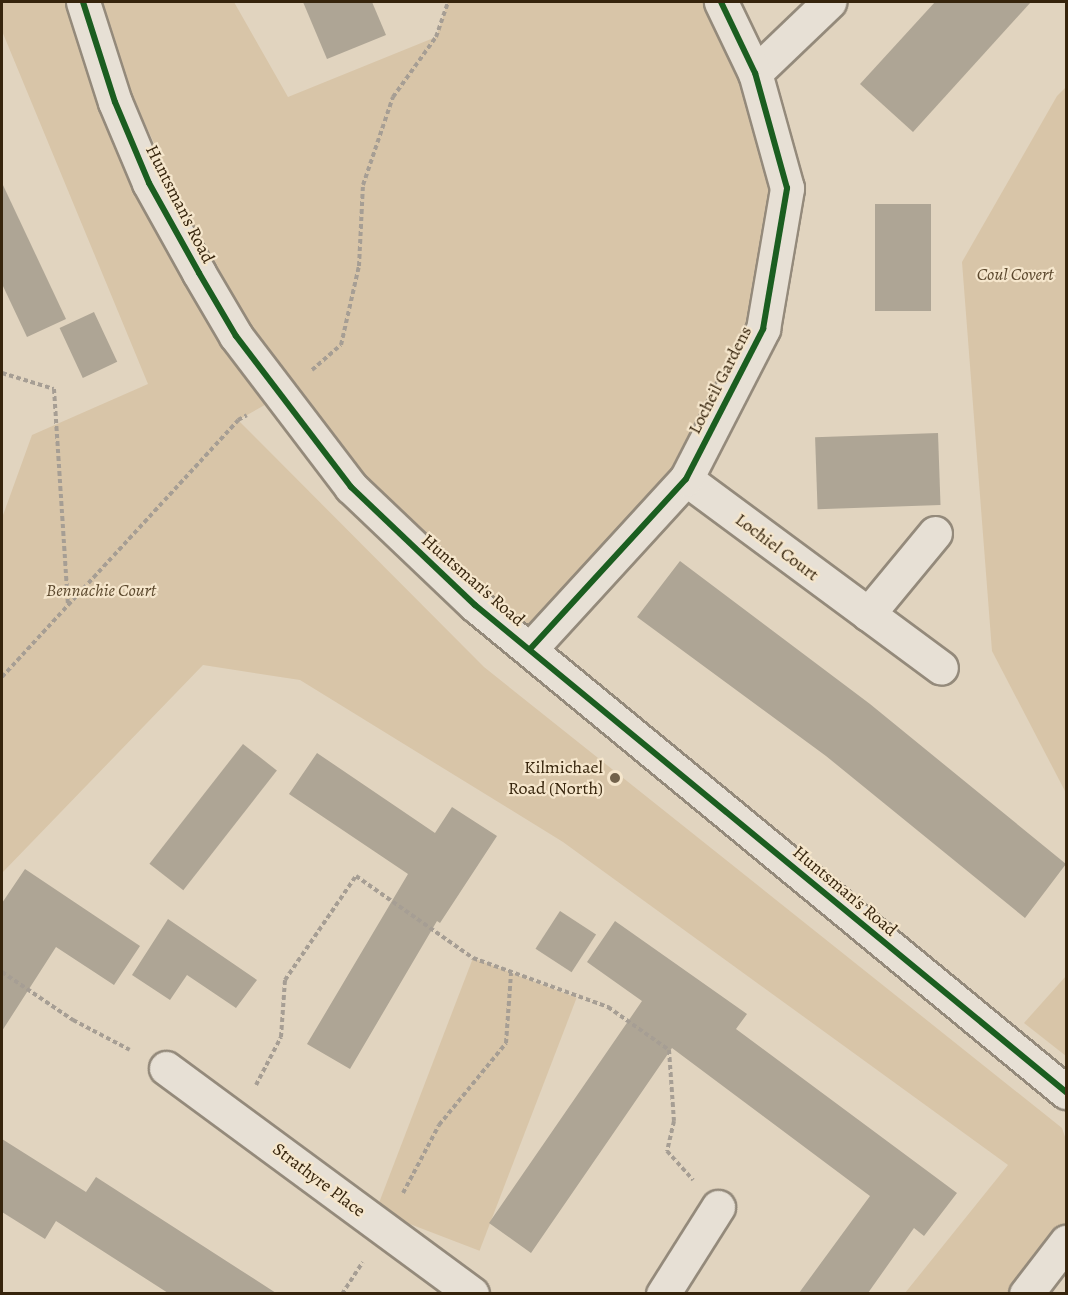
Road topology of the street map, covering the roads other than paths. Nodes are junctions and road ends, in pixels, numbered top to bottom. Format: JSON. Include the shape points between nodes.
{"nodes":[{"id":1,"x":83,"y":2,"type":"edge"},
{"id":2,"x":721,"y":2,"type":"edge"},
{"id":3,"x":829,"y":2,"type":"edge"},
{"id":4,"x":754,"y":73,"type":"junction"},
{"id":5,"x":686,"y":479,"type":"junction"},
{"id":6,"x":935,"y":533,"type":"dead end"},
{"id":7,"x":868,"y":614,"type":"junction"},
{"id":8,"x":531,"y":648,"type":"junction"},
{"id":9,"x":941,"y":668,"type":"dead end"},
{"id":10,"x":166,"y":1068,"type":"road end"},
{"id":11,"x":1066,"y":1092,"type":"edge"},
{"id":12,"x":718,"y":1207,"type":"road end"},
{"id":13,"x":1066,"y":1242,"type":"edge"},
{"id":14,"x":472,"y":1293,"type":"edge"},
{"id":15,"x":663,"y":1293,"type":"edge"},
{"id":16,"x":1026,"y":1293,"type":"edge"}],
"edges":[{"from":1,"to":8,"type":"street","name":"Huntsman's Road","via":[[115,102],[149,183],[236,336],[321,452],[359,496],[475,605]]},
{"from":2,"to":4,"type":"street","name":"Locheil Gardens"},
{"from":3,"to":4,"type":"street"},
{"from":4,"to":5,"type":"street","name":"Locheil Gardens","via":[[787,188],[763,329]]},
{"from":5,"to":7,"type":"street","name":"Lochiel Court"},
{"from":5,"to":8,"type":"street","name":"Locheil Gardens"},
{"from":6,"to":7,"type":"street"},
{"from":7,"to":9,"type":"street","name":"Lochiel Court"},
{"from":8,"to":11,"type":"street","name":"Huntsman's Road"},
{"from":10,"to":14,"type":"street","name":"Strathyre Place"},
{"from":12,"to":15,"type":"street"},
{"from":13,"to":16,"type":"street"}]}
